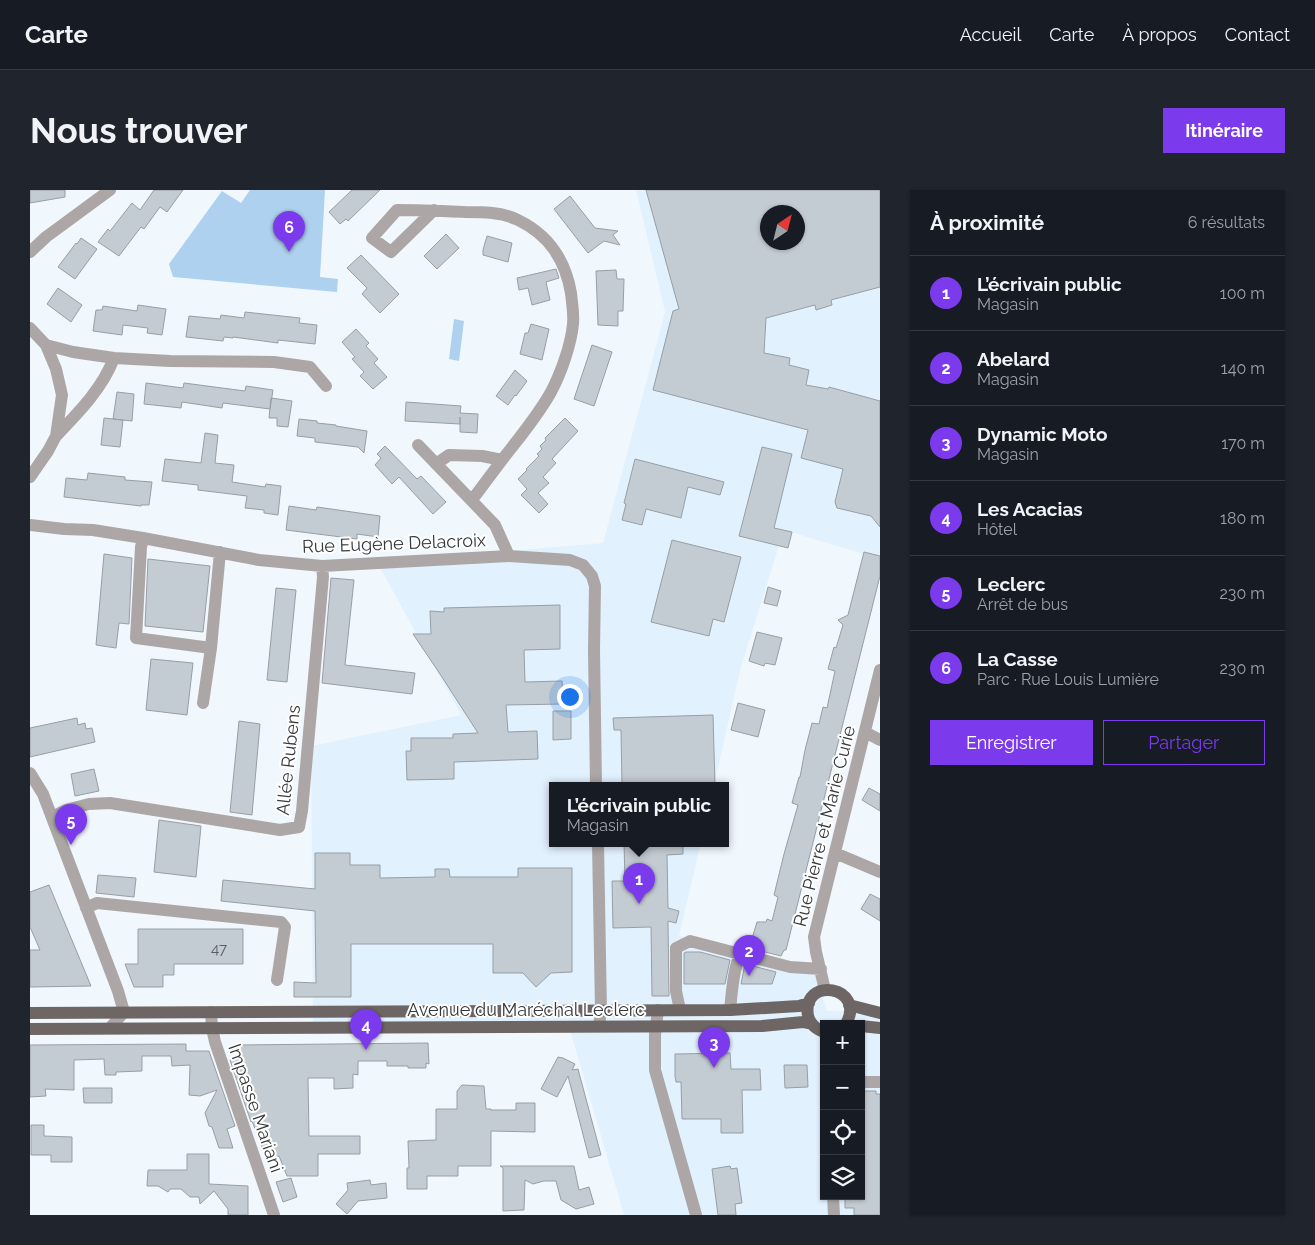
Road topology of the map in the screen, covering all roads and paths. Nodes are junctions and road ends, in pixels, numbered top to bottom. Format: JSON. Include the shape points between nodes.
{"nodes":[{"id":1,"x":110,"y":190,"type":"edge"},
{"id":2,"x":434,"y":210,"type":"junction"},
{"id":3,"x":30,"y":252,"type":"edge"},
{"id":4,"x":30,"y":328,"type":"edge"},
{"id":5,"x":46,"y":345,"type":"junction"},
{"id":6,"x":114,"y":358,"type":"junction"},
{"id":7,"x":326,"y":386,"type":"dead end"},
{"id":8,"x":56,"y":436,"type":"junction"},
{"id":9,"x":418,"y":444,"type":"dead end"},
{"id":10,"x":502,"y":460,"type":"junction"},
{"id":11,"x":436,"y":464,"type":"junction"},
{"id":12,"x":30,"y":477,"type":"edge"},
{"id":13,"x":472,"y":500,"type":"junction"},
{"id":14,"x":30,"y":525,"type":"edge"},
{"id":15,"x":143,"y":538,"type":"junction"},
{"id":16,"x":220,"y":552,"type":"junction"},
{"id":17,"x":509,"y":556,"type":"junction"},
{"id":18,"x":322,"y":566,"type":"junction"},
{"id":19,"x":211,"y":648,"type":"junction"},
{"id":20,"x":880,"y":670,"type":"edge"},
{"id":21,"x":203,"y":703,"type":"dead end"},
{"id":22,"x":865,"y":732,"type":"junction"},
{"id":23,"x":880,"y":740,"type":"edge"},
{"id":24,"x":31,"y":778,"type":"edge"},
{"id":25,"x":596,"y":782,"type":"edge"},
{"id":26,"x":52,"y":817,"type":"junction"},
{"id":27,"x":598,"y":847,"type":"edge"},
{"id":28,"x":835,"y":854,"type":"junction"},
{"id":29,"x":880,"y":872,"type":"edge"},
{"id":30,"x":86,"y":908,"type":"junction"},
{"id":31,"x":740,"y":954,"type":"junction"},
{"id":32,"x":821,"y":969,"type":"junction"},
{"id":33,"x":277,"y":980,"type":"dead end"},
{"id":34,"x":825,"y":990,"type":"junction"},
{"id":35,"x":809,"y":1003,"type":"junction"},
{"id":36,"x":849,"y":1005,"type":"junction"},
{"id":37,"x":601,"y":1010,"type":"junction"},
{"id":38,"x":658,"y":1010,"type":"junction"},
{"id":39,"x":680,"y":1010,"type":"junction"},
{"id":40,"x":730,"y":1010,"type":"junction"},
{"id":41,"x":30,"y":1012,"type":"edge"},
{"id":42,"x":124,"y":1012,"type":"junction"},
{"id":43,"x":211,"y":1012,"type":"junction"},
{"id":44,"x":880,"y":1012,"type":"edge"},
{"id":45,"x":848,"y":1020,"type":"edge"},
{"id":46,"x":812,"y":1024,"type":"junction"},
{"id":47,"x":599,"y":1026,"type":"junction"},
{"id":48,"x":657,"y":1026,"type":"junction"},
{"id":49,"x":865,"y":1026,"type":"edge"},
{"id":50,"x":110,"y":1028,"type":"junction"},
{"id":51,"x":212,"y":1028,"type":"junction"},
{"id":52,"x":880,"y":1028,"type":"edge"},
{"id":53,"x":30,"y":1029,"type":"edge"},
{"id":54,"x":820,"y":1030,"type":"edge"},
{"id":55,"x":865,"y":1082,"type":"edge"},
{"id":56,"x":880,"y":1082,"type":"edge"},
{"id":57,"x":833,"y":1200,"type":"edge"},
{"id":58,"x":274,"y":1215,"type":"edge"},
{"id":59,"x":696,"y":1215,"type":"edge"},
{"id":60,"x":834,"y":1215,"type":"edge"}],
"edges":[{"from":1,"to":3,"type":"street"},
{"from":2,"to":2,"type":"street","via":[[397,210],[372,238],[391,252]]},
{"from":2,"to":10,"type":"street","via":[[494,213],[516,219],[549,243],[562,260],[569,280],[573,324],[562,365],[540,410]]},
{"from":4,"to":5,"type":"street"},
{"from":5,"to":6,"type":"street"},
{"from":5,"to":8,"type":"street","via":[[62,395]]},
{"from":6,"to":7,"type":"street","via":[[274,362],[310,367]]},
{"from":6,"to":8,"type":"street","via":[[87,403]]},
{"from":8,"to":12,"type":"street"},
{"from":9,"to":11,"type":"street"},
{"from":10,"to":11,"type":"street","via":[[449,455]]},
{"from":10,"to":13,"type":"street"},
{"from":11,"to":13,"type":"street"},
{"from":13,"to":17,"type":"street","via":[[495,525]]},
{"from":14,"to":15,"type":"street","name":"Rue Eugène Delacroix"},
{"from":15,"to":16,"type":"street","name":"Rue Eugène Delacroix"},
{"from":15,"to":19,"type":"street","via":[[136,638]]},
{"from":16,"to":18,"type":"street","name":"Rue Eugène Delacroix","via":[[259,560]]},
{"from":16,"to":19,"type":"street"},
{"from":17,"to":18,"type":"street","name":"Rue Eugène Delacroix"},
{"from":17,"to":25,"type":"street","name":"Rue Eugène Delacroix","via":[[570,560],[582,565],[592,576],[595,586]]},
{"from":18,"to":26,"type":"street","name":"Allée Rubens","via":[[302,811],[298,827],[280,830],[110,803],[89,804]]},
{"from":19,"to":21,"type":"street"},
{"from":20,"to":22,"type":"street","name":"Rue Pierre et Marie Curie"},
{"from":22,"to":23,"type":"street"},
{"from":22,"to":28,"type":"street","name":"Rue Pierre et Marie Curie"},
{"from":24,"to":26,"type":"street","via":[[43,794]]},
{"from":26,"to":30,"type":"street"},
{"from":27,"to":37,"type":"street"},
{"from":28,"to":29,"type":"street"},
{"from":28,"to":32,"type":"street","name":"Rue Pierre et Marie Curie","via":[[814,937]]},
{"from":30,"to":33,"type":"street","via":[[97,903],[281,922],[285,927]]},
{"from":30,"to":42,"type":"street"},
{"from":31,"to":32,"type":"street","via":[[790,968]]},
{"from":31,"to":39,"type":"street","via":[[690,941],[676,948],[676,990]]},
{"from":31,"to":40,"type":"street","via":[[732,984]]},
{"from":32,"to":34,"type":"street","name":"Rue Pierre et Marie Curie"},
{"from":34,"to":35,"type":"main road","via":[[818,992]]},
{"from":34,"to":36,"type":"main road","via":[[843,994]]},
{"from":35,"to":40,"type":"main road","name":"Avenue du Maréchal Leclerc"},
{"from":35,"to":46,"type":"main road","via":[[808,1018]]},
{"from":36,"to":44,"type":"main road"},
{"from":36,"to":45,"type":"main road"},
{"from":37,"to":38,"type":"main road","name":"Avenue du Maréchal Leclerc"},
{"from":37,"to":43,"type":"main road","name":"Avenue du Maréchal Leclerc"},
{"from":37,"to":47,"type":"street"},
{"from":38,"to":39,"type":"main road","name":"Avenue du Maréchal Leclerc"},
{"from":38,"to":48,"type":"street"},
{"from":39,"to":40,"type":"main road","name":"Avenue du Maréchal Leclerc"},
{"from":41,"to":42,"type":"main road","name":"Avenue du Maréchal Leclerc"},
{"from":42,"to":43,"type":"main road","name":"Avenue du Maréchal Leclerc"},
{"from":42,"to":50,"type":"street"},
{"from":43,"to":51,"type":"street","name":"Impasse Mariani"},
{"from":46,"to":48,"type":"main road","name":"Avenue du Maréchal Leclerc"},
{"from":46,"to":54,"type":"main road"},
{"from":47,"to":48,"type":"main road","name":"Avenue du Maréchal Leclerc"},
{"from":47,"to":51,"type":"main road","name":"Avenue du Maréchal Leclerc"},
{"from":48,"to":59,"type":"street","via":[[655,1070]]},
{"from":49,"to":52,"type":"main road"},
{"from":50,"to":51,"type":"main road","name":"Avenue du Maréchal Leclerc"},
{"from":50,"to":53,"type":"main road","name":"Avenue du Maréchal Leclerc"},
{"from":51,"to":58,"type":"street","name":"Impasse Mariani"},
{"from":55,"to":56,"type":"street"},
{"from":57,"to":60,"type":"street"}]}
